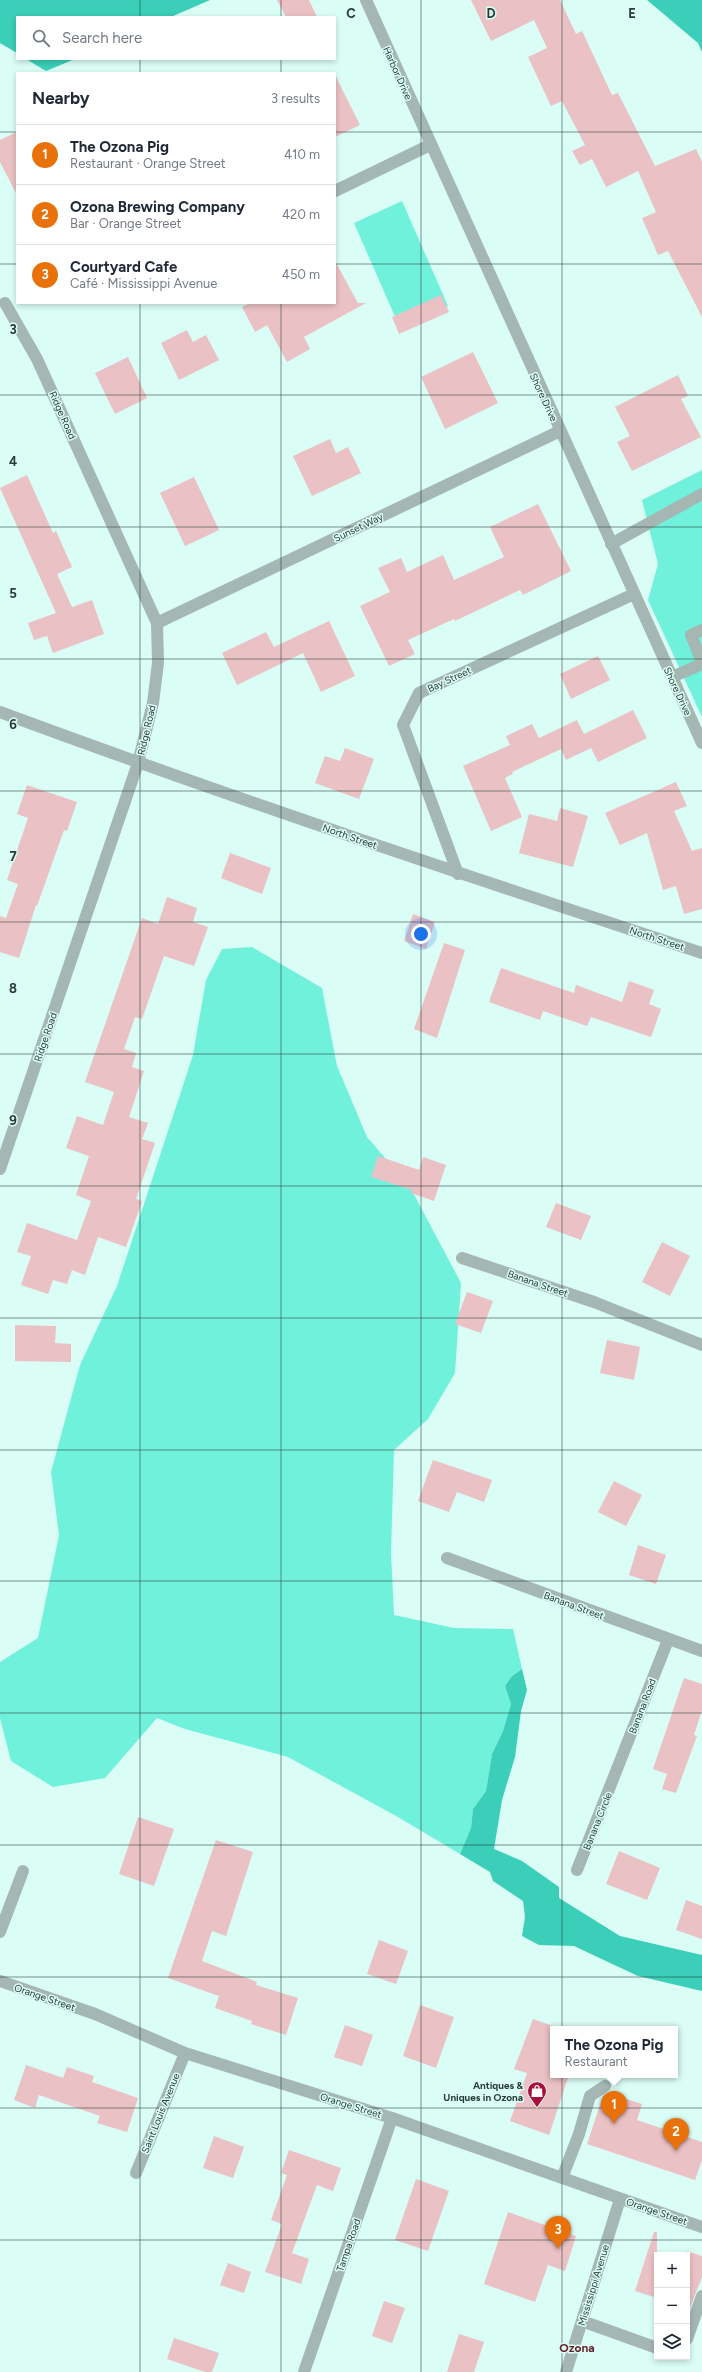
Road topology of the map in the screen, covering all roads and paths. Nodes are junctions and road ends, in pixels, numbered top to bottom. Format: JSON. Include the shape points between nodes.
{"nodes":[{"id":1,"x":366,"y":0,"type":"edge"},
{"id":2,"x":430,"y":146,"type":"junction"},
{"id":3,"x":336,"y":190,"type":"edge"},
{"id":4,"x":2,"y":301,"type":"edge"},
{"id":5,"x":16,"y":302,"type":"edge"},
{"id":6,"x":560,"y":431,"type":"junction"},
{"id":7,"x":702,"y":494,"type":"edge"},
{"id":8,"x":611,"y":544,"type":"junction"},
{"id":9,"x":634,"y":594,"type":"junction"},
{"id":10,"x":157,"y":623,"type":"junction"},
{"id":11,"x":702,"y":630,"type":"edge"},
{"id":12,"x":702,"y":663,"type":"edge"},
{"id":13,"x":672,"y":678,"type":"junction"},
{"id":14,"x":0,"y":712,"type":"edge"},
{"id":15,"x":702,"y":743,"type":"edge"},
{"id":16,"x":138,"y":763,"type":"junction"},
{"id":17,"x":458,"y":874,"type":"junction"},
{"id":18,"x":702,"y":953,"type":"edge"},
{"id":19,"x":0,"y":1169,"type":"edge"},
{"id":20,"x":462,"y":1258,"type":"dead end"},
{"id":21,"x":702,"y":1345,"type":"edge"},
{"id":22,"x":448,"y":1558,"type":"dead end"},
{"id":23,"x":668,"y":1640,"type":"junction"},
{"id":24,"x":702,"y":1651,"type":"edge"},
{"id":25,"x":617,"y":1771,"type":"joint"},
{"id":26,"x":577,"y":1870,"type":"dead end"},
{"id":27,"x":23,"y":1871,"type":"dead end"},
{"id":28,"x":0,"y":1932,"type":"edge"},
{"id":29,"x":0,"y":1981,"type":"edge"},
{"id":30,"x":185,"y":2053,"type":"junction"},
{"id":31,"x":605,"y":2086,"type":"dead end"},
{"id":32,"x":392,"y":2118,"type":"junction"},
{"id":33,"x":136,"y":2173,"type":"dead end"},
{"id":34,"x":562,"y":2178,"type":"junction"},
{"id":35,"x":620,"y":2199,"type":"junction"},
{"id":36,"x":702,"y":2227,"type":"edge"},
{"id":37,"x":702,"y":2296,"type":"edge"},
{"id":38,"x":582,"y":2321,"type":"junction"},
{"id":39,"x":690,"y":2330,"type":"edge"},
{"id":40,"x":654,"y":2347,"type":"edge"},
{"id":41,"x":304,"y":2372,"type":"edge"},
{"id":42,"x":566,"y":2372,"type":"edge"}],
"edges":[{"from":1,"to":2,"type":"street","name":"Harbor Drive"},
{"from":2,"to":3,"type":"street"},
{"from":2,"to":6,"type":"street","name":"Shore Drive"},
{"from":4,"to":5,"type":"street"},
{"from":4,"to":10,"type":"street","name":"Ridge Road","via":[[37,359]]},
{"from":6,"to":8,"type":"street","name":"Shore Drive"},
{"from":6,"to":10,"type":"street","name":"Sunset Way"},
{"from":7,"to":8,"type":"street"},
{"from":8,"to":9,"type":"street","name":"Shore Drive"},
{"from":9,"to":13,"type":"street","name":"Shore Drive"},
{"from":9,"to":17,"type":"street","name":"Bay Street","via":[[419,693],[403,725]]},
{"from":10,"to":16,"type":"street","name":"Ridge Road","via":[[158,663],[153,703]]},
{"from":11,"to":12,"type":"street","via":[[691,635]]},
{"from":12,"to":13,"type":"street"},
{"from":13,"to":15,"type":"street","name":"Shore Drive"},
{"from":14,"to":16,"type":"street","name":"North Street"},
{"from":16,"to":17,"type":"street","name":"North Street"},
{"from":16,"to":19,"type":"street","name":"Ridge Road"},
{"from":17,"to":18,"type":"street","name":"North Street"},
{"from":20,"to":21,"type":"street","name":"Banana Street","via":[[594,1302]]},
{"from":22,"to":23,"type":"street","name":"Banana Street"},
{"from":23,"to":24,"type":"street","name":"Banana Street"},
{"from":23,"to":25,"type":"street","name":"Banana Road"},
{"from":25,"to":26,"type":"street","name":"Banana Circle"},
{"from":27,"to":28,"type":"street"},
{"from":29,"to":30,"type":"street","name":"Orange Street","via":[[95,2014]]},
{"from":30,"to":32,"type":"street","name":"Orange Street"},
{"from":30,"to":33,"type":"street","name":"Saint Louis Avenue"},
{"from":31,"to":34,"type":"street","via":[[590,2096]]},
{"from":32,"to":34,"type":"street","name":"Orange Street"},
{"from":32,"to":41,"type":"street","name":"Tampa Road"},
{"from":34,"to":35,"type":"street","name":"Orange Street"},
{"from":35,"to":36,"type":"street","name":"Orange Street"},
{"from":35,"to":38,"type":"street","name":"Mississippi Avenue"},
{"from":37,"to":39,"type":"street"},
{"from":38,"to":40,"type":"street"},
{"from":38,"to":42,"type":"street","name":"Mississippi Avenue"}]}
